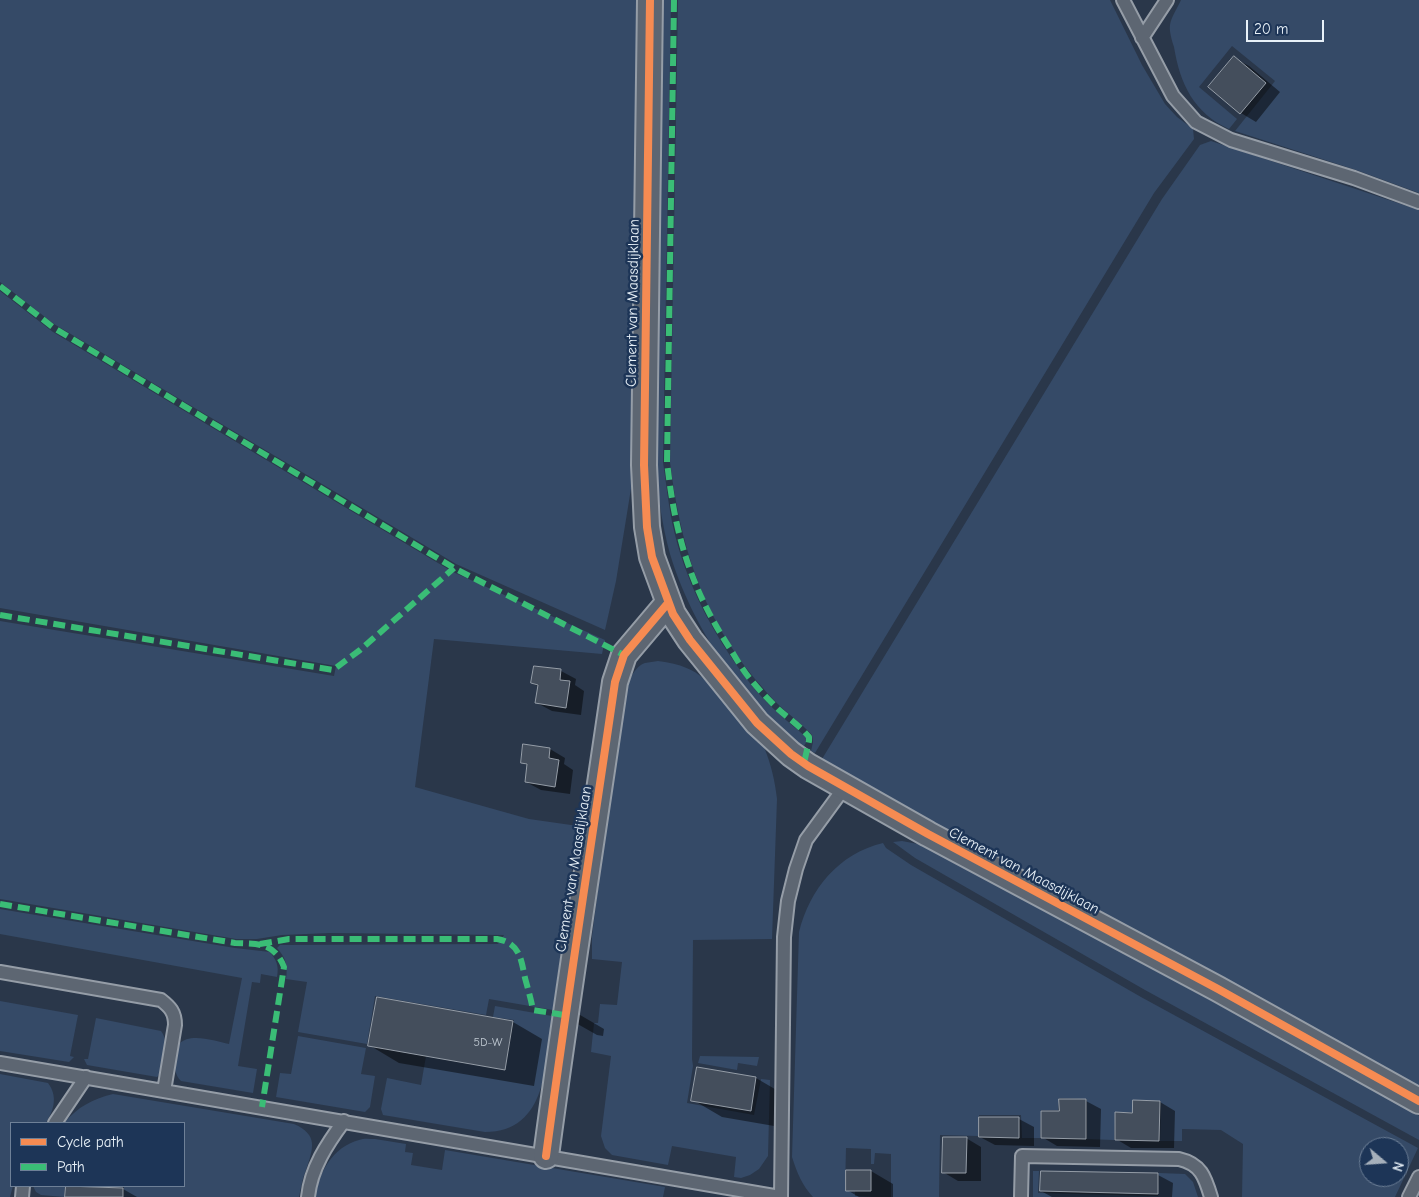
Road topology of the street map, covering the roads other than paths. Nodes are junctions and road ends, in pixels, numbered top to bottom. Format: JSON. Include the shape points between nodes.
{"nodes":[{"id":1,"x":650,"y":0,"type":"edge"},
{"id":2,"x":1123,"y":0,"type":"edge"},
{"id":3,"x":1167,"y":0,"type":"edge"},
{"id":4,"x":1142,"y":38,"type":"junction"},
{"id":5,"x":1419,"y":202,"type":"edge"},
{"id":6,"x":668,"y":603,"type":"junction"},
{"id":7,"x":844,"y":788,"type":"junction"},
{"id":8,"x":0,"y":972,"type":"edge"},
{"id":9,"x":0,"y":1062,"type":"edge"},
{"id":10,"x":86,"y":1077,"type":"junction"},
{"id":11,"x":164,"y":1091,"type":"junction"},
{"id":12,"x":1419,"y":1101,"type":"edge"},
{"id":13,"x":344,"y":1121,"type":"junction"},
{"id":14,"x":56,"y":1122,"type":"edge"},
{"id":15,"x":546,"y":1156,"type":"junction"},
{"id":16,"x":1419,"y":1177,"type":"edge"},
{"id":17,"x":308,"y":1197,"type":"edge"},
{"id":18,"x":780,"y":1197,"type":"edge"},
{"id":19,"x":1021,"y":1197,"type":"edge"},
{"id":20,"x":1211,"y":1197,"type":"edge"},
{"id":21,"x":1409,"y":1197,"type":"edge"}],
"edges":[{"from":1,"to":6,"type":"street","name":"Clement van Maasdijklaan","via":[[644,465],[652,557]]},
{"from":2,"to":4,"type":"lane"},
{"from":3,"to":4,"type":"lane"},
{"from":4,"to":5,"type":"lane","via":[[1173,96],[1196,122],[1231,140]]},
{"from":6,"to":7,"type":"street","name":"Clement van Maasdijklaan","via":[[690,640],[757,723],[808,766]]},
{"from":6,"to":15,"type":"street","name":"Clement van Maasdijklaan","via":[[624,655],[615,682]]},
{"from":7,"to":12,"type":"street","name":"Clement van Maasdijklaan"},
{"from":7,"to":18,"type":"lane","via":[[806,840],[788,901],[784,937]]},
{"from":8,"to":11,"type":"lane","via":[[161,1000],[175,1014]]},
{"from":9,"to":10,"type":"lane"},
{"from":10,"to":11,"type":"lane"},
{"from":10,"to":14,"type":"lane"},
{"from":11,"to":13,"type":"lane"},
{"from":13,"to":15,"type":"lane"},
{"from":13,"to":17,"type":"lane","via":[[321,1155]]},
{"from":15,"to":18,"type":"lane"},
{"from":16,"to":21,"type":"lane"},
{"from":19,"to":20,"type":"lane","via":[[1022,1156],[1186,1161],[1204,1175]]}]}
